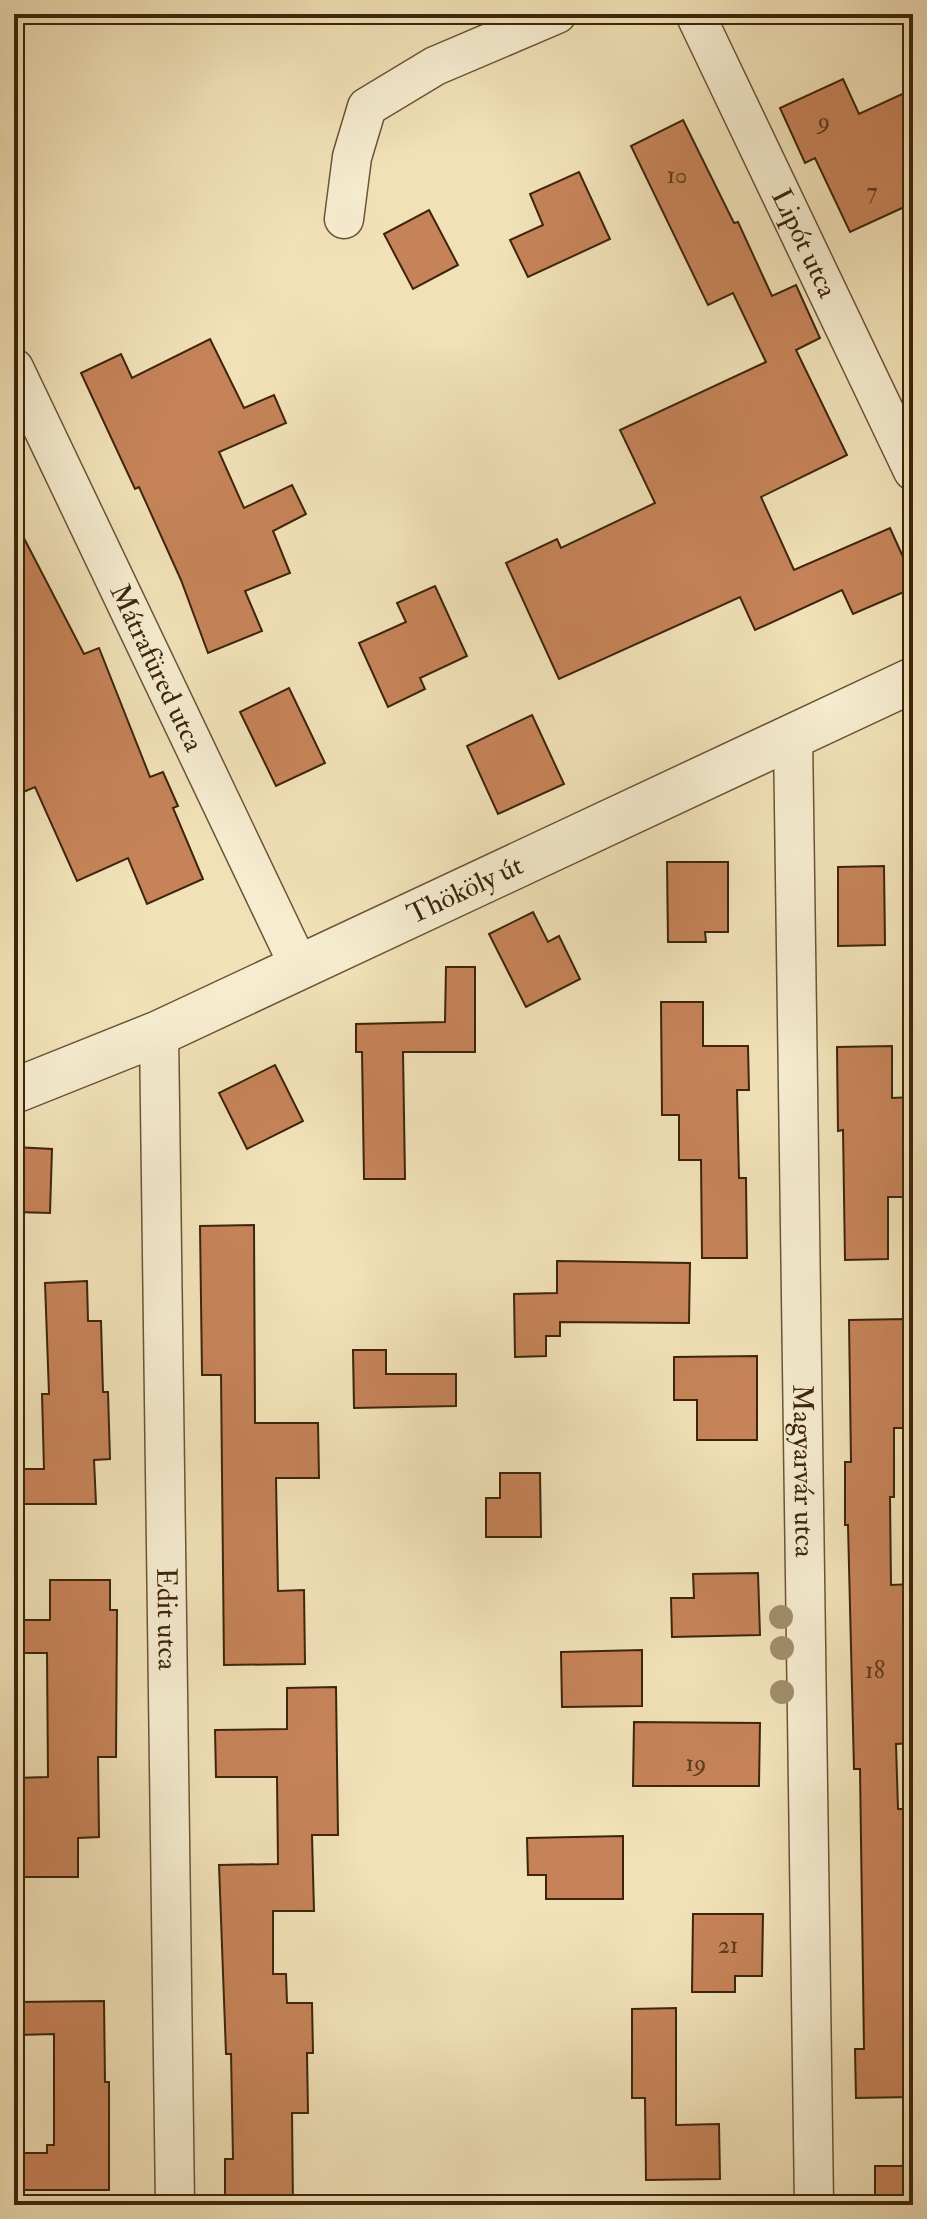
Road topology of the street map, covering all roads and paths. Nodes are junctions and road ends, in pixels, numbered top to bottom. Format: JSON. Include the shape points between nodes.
{"nodes":[{"id":1,"x":557,"y":14,"type":"edge"},
{"id":2,"x":695,"y":14,"type":"edge"},
{"id":3,"x":344,"y":219,"type":"dead end"},
{"id":4,"x":14,"y":368,"type":"edge"},
{"id":5,"x":913,"y":471,"type":"edge"},
{"id":6,"x":913,"y":680,"type":"edge"},
{"id":7,"x":793,"y":737,"type":"junction"},
{"id":8,"x":299,"y":966,"type":"junction"},
{"id":9,"x":159,"y":1033,"type":"junction"},
{"id":10,"x":14,"y":1091,"type":"edge"},
{"id":11,"x":175,"y":2205,"type":"edge"},
{"id":12,"x":814,"y":2205,"type":"edge"}],
"edges":[{"from":1,"to":3,"type":"street","via":[[435,66],[367,107],[352,157]]},
{"from":2,"to":5,"type":"street","name":"Lipót utca"},
{"from":4,"to":8,"type":"street","name":"Mátrafüred utca"},
{"from":6,"to":7,"type":"street","name":"Thököly út"},
{"from":7,"to":8,"type":"street","name":"Thököly út"},
{"from":7,"to":12,"type":"street","name":"Magyarvár utca"},
{"from":8,"to":9,"type":"street","name":"Thököly út"},
{"from":9,"to":10,"type":"street","name":"Thököly út"},
{"from":9,"to":11,"type":"street","name":"Edit utca"}]}
